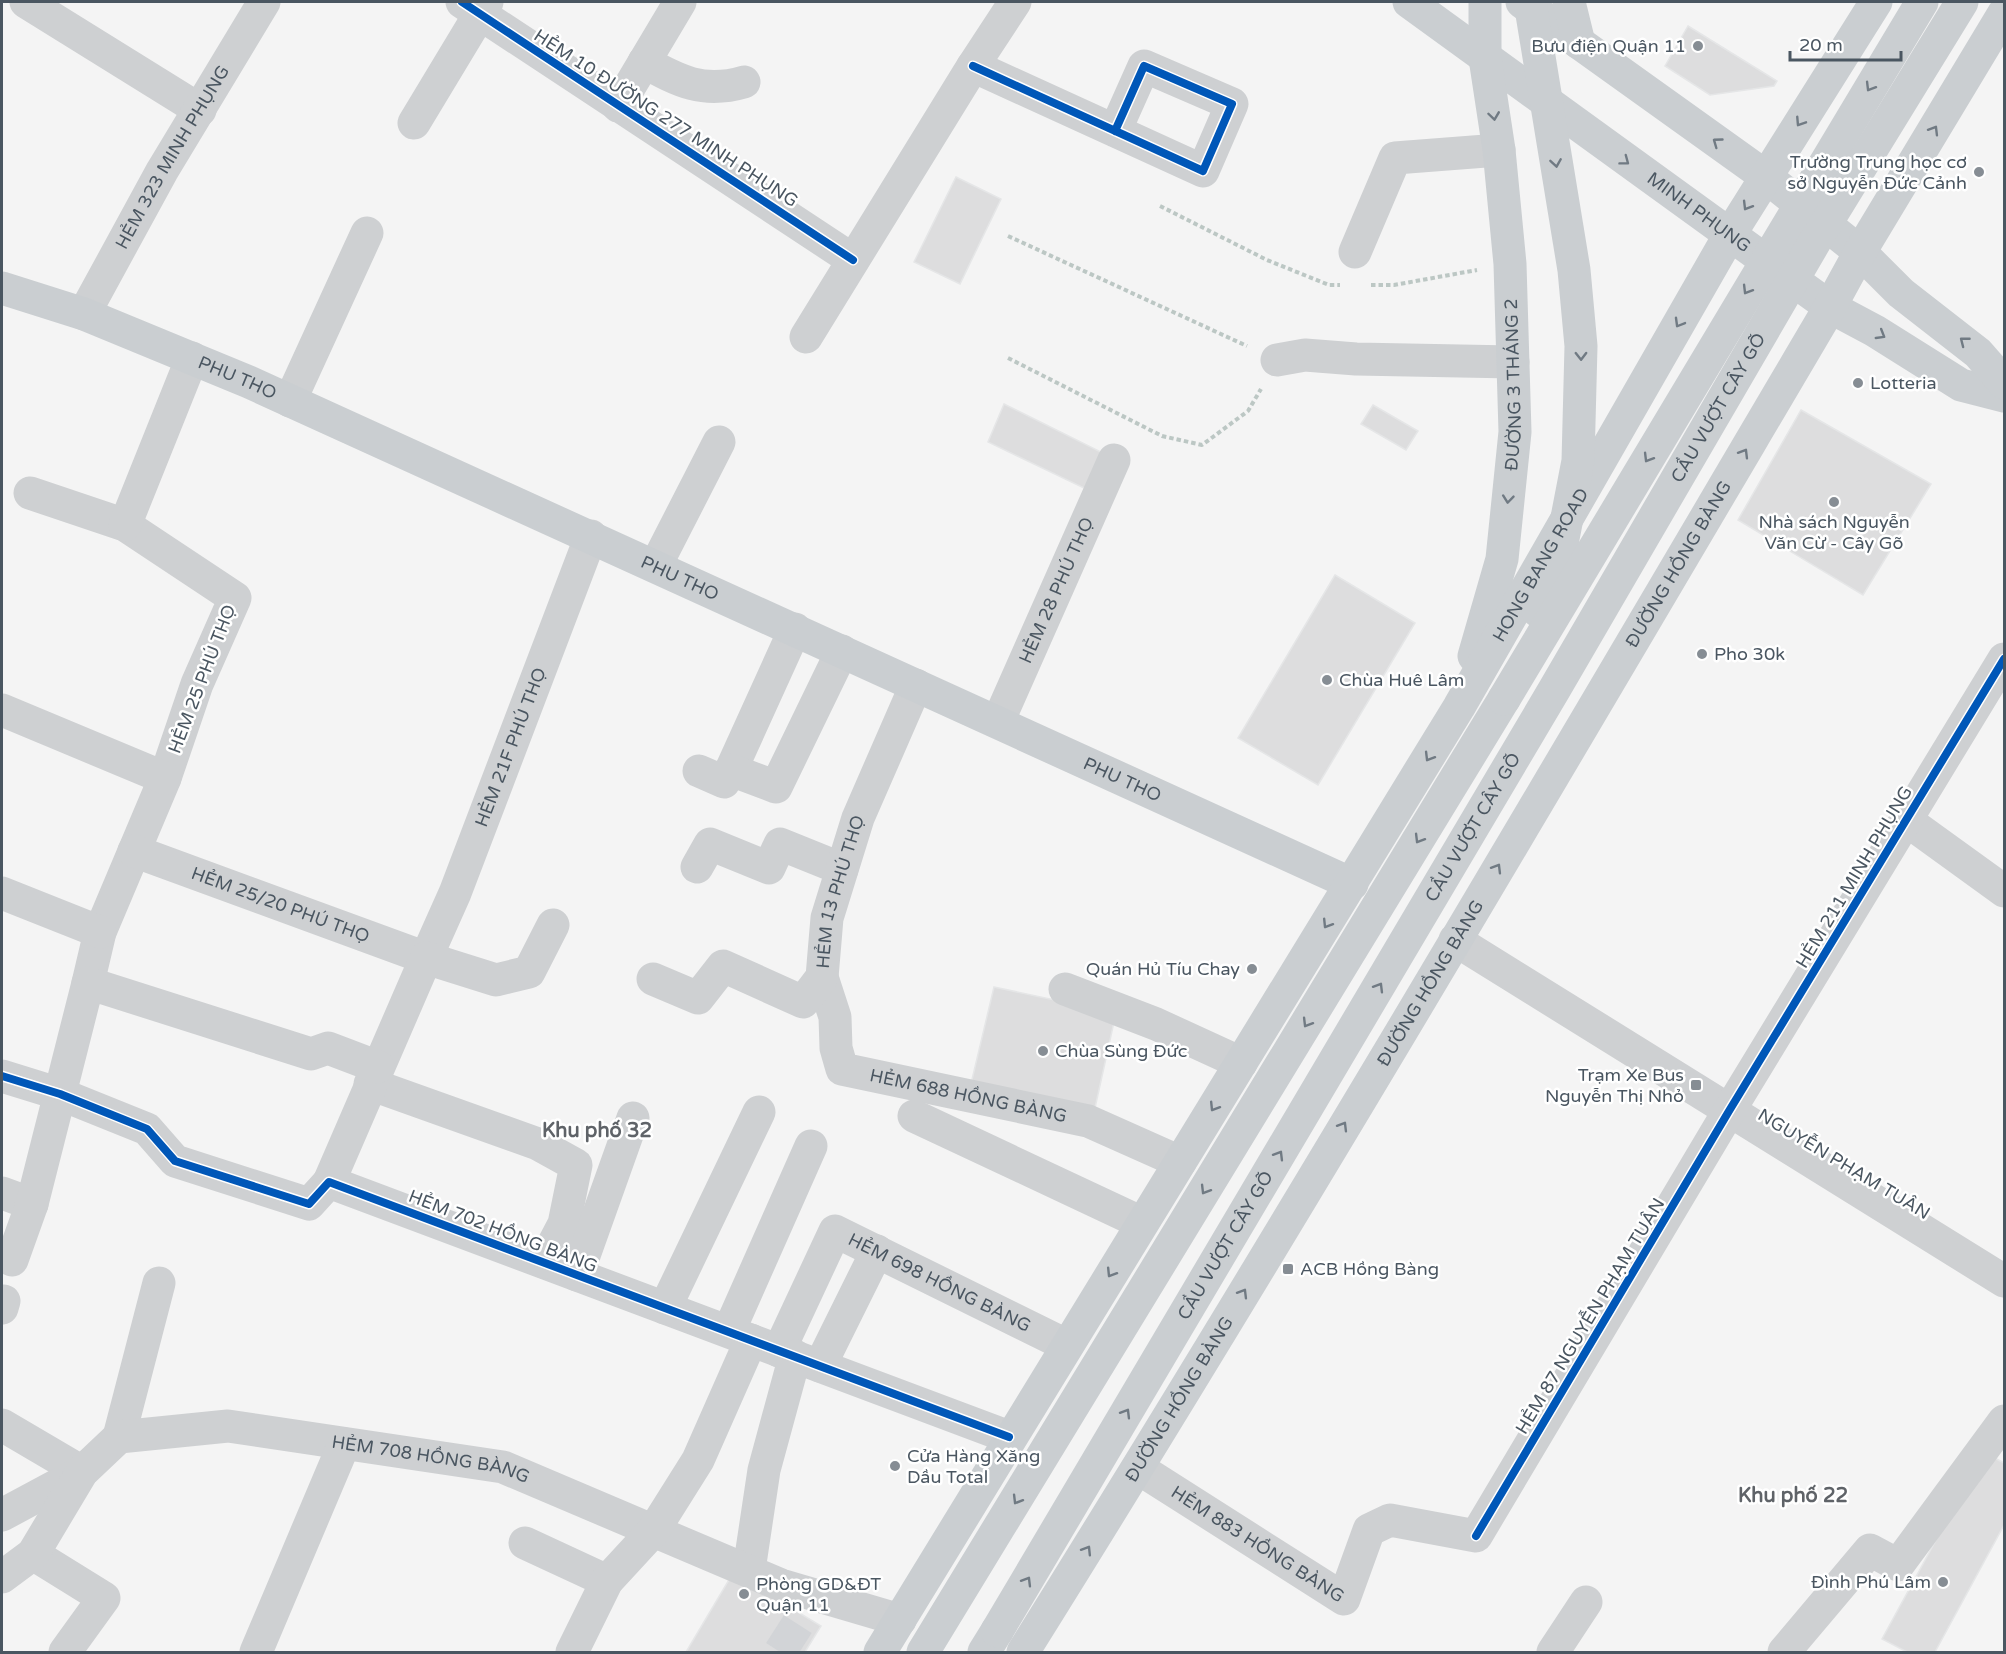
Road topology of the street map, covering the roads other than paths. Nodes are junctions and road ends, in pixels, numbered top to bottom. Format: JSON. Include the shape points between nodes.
{"nodes":[{"id":1,"x":26,"y":2,"type":"edge"},
{"id":2,"x":264,"y":2,"type":"edge"},
{"id":3,"x":680,"y":2,"type":"edge"},
{"id":4,"x":1016,"y":2,"type":"edge"},
{"id":5,"x":1485,"y":2,"type":"edge"},
{"id":6,"x":1522,"y":2,"type":"edge"},
{"id":7,"x":1530,"y":2,"type":"edge"},
{"id":8,"x":1569,"y":2,"type":"edge"},
{"id":9,"x":1876,"y":2,"type":"edge"},
{"id":10,"x":1922,"y":2,"type":"edge"},
{"id":11,"x":1962,"y":2,"type":"edge"},
{"id":12,"x":1418,"y":4,"type":"edge"},
{"id":13,"x":476,"y":5,"type":"edge"},
{"id":14,"x":2004,"y":14,"type":"edge"},
{"id":15,"x":1579,"y":43,"type":"junction"},
{"id":16,"x":1485,"y":58,"type":"junction"},
{"id":17,"x":644,"y":62,"type":"junction"},
{"id":18,"x":973,"y":66,"type":"junction"},
{"id":19,"x":744,"y":82,"type":"dead end"},
{"id":20,"x":618,"y":106,"type":"junction"},
{"id":21,"x":200,"y":110,"type":"junction"},
{"id":22,"x":414,"y":123,"type":"dead end"},
{"id":23,"x":1115,"y":131,"type":"dead end"},
{"id":24,"x":1499,"y":150,"type":"junction"},
{"id":25,"x":1765,"y":176,"type":"junction"},
{"id":26,"x":367,"y":233,"type":"dead end"},
{"id":27,"x":1729,"y":236,"type":"junction"},
{"id":28,"x":1355,"y":252,"type":"dead end"},
{"id":29,"x":1860,"y":252,"type":"junction"},
{"id":30,"x":853,"y":260,"type":"junction"},
{"id":31,"x":2,"y":288,"type":"edge"},
{"id":32,"x":1830,"y":308,"type":"junction"},
{"id":33,"x":84,"y":314,"type":"junction"},
{"id":34,"x":806,"y":337,"type":"dead end"},
{"id":35,"x":192,"y":358,"type":"junction"},
{"id":36,"x":1277,"y":360,"type":"road end"},
{"id":37,"x":1513,"y":362,"type":"junction"},
{"id":38,"x":2004,"y":383,"type":"edge"},
{"id":39,"x":2004,"y":396,"type":"edge"},
{"id":40,"x":290,"y":401,"type":"junction"},
{"id":41,"x":719,"y":442,"type":"dead end"},
{"id":42,"x":1114,"y":460,"type":"dead end"},
{"id":43,"x":30,"y":493,"type":"dead end"},
{"id":44,"x":1570,"y":513,"type":"junction"},
{"id":45,"x":125,"y":525,"type":"junction"},
{"id":46,"x":591,"y":536,"type":"junction"},
{"id":47,"x":656,"y":566,"type":"junction"},
{"id":48,"x":1671,"y":576,"type":"junction"},
{"id":49,"x":795,"y":629,"type":"junction"},
{"id":50,"x":842,"y":651,"type":"junction"},
{"id":51,"x":2004,"y":659,"type":"edge"},
{"id":52,"x":916,"y":685,"type":"junction"},
{"id":53,"x":1504,"y":699,"type":"junction"},
{"id":54,"x":1459,"y":707,"type":"junction"},
{"id":55,"x":2,"y":710,"type":"edge"},
{"id":56,"x":998,"y":722,"type":"junction"},
{"id":57,"x":165,"y":778,"type":"junction"},
{"id":58,"x":1906,"y":820,"type":"junction"},
{"id":59,"x":134,"y":851,"type":"junction"},
{"id":60,"x":697,"y":867,"type":"dead end"},
{"id":61,"x":842,"y":869,"type":"junction"},
{"id":62,"x":1352,"y":884,"type":"junction"},
{"id":63,"x":2004,"y":891,"type":"edge"},
{"id":64,"x":2,"y":893,"type":"edge"},
{"id":65,"x":553,"y":925,"type":"dead end"},
{"id":66,"x":100,"y":932,"type":"junction"},
{"id":67,"x":1455,"y":940,"type":"junction"},
{"id":68,"x":426,"y":958,"type":"junction"},
{"id":69,"x":822,"y":977,"type":"junction"},
{"id":70,"x":653,"y":979,"type":"dead end"},
{"id":71,"x":88,"y":983,"type":"junction"},
{"id":72,"x":1065,"y":989,"type":"dead end"},
{"id":73,"x":1241,"y":1063,"type":"junction"},
{"id":74,"x":2,"y":1076,"type":"edge"},
{"id":75,"x":374,"y":1076,"type":"junction"},
{"id":76,"x":60,"y":1094,"type":"junction"},
{"id":77,"x":1729,"y":1111,"type":"junction"},
{"id":78,"x":759,"y":1112,"type":"dead end"},
{"id":79,"x":914,"y":1116,"type":"dead end"},
{"id":80,"x":633,"y":1118,"type":"dead end"},
{"id":81,"x":811,"y":1146,"type":"dead end"},
{"id":82,"x":1180,"y":1162,"type":"junction"},
{"id":83,"x":329,"y":1182,"type":"junction"},
{"id":84,"x":17,"y":1198,"type":"edge"},
{"id":85,"x":1142,"y":1223,"type":"junction"},
{"id":86,"x":877,"y":1251,"type":"junction"},
{"id":87,"x":12,"y":1260,"type":"dead end"},
{"id":88,"x":544,"y":1263,"type":"junction"},
{"id":89,"x":577,"y":1275,"type":"junction"},
{"id":90,"x":2003,"y":1275,"type":"edge"},
{"id":91,"x":159,"y":1283,"type":"dead end"},
{"id":92,"x":665,"y":1308,"type":"junction"},
{"id":93,"x":1066,"y":1345,"type":"junction"},
{"id":94,"x":775,"y":1349,"type":"junction"},
{"id":95,"x":2004,"y":1421,"type":"edge"},
{"id":96,"x":2,"y":1425,"type":"edge"},
{"id":97,"x":119,"y":1437,"type":"junction"},
{"id":98,"x":1010,"y":1437,"type":"junction"},
{"id":99,"x":344,"y":1444,"type":"junction"},
{"id":100,"x":1138,"y":1468,"type":"junction"},
{"id":101,"x":82,"y":1472,"type":"junction"},
{"id":102,"x":2,"y":1515,"type":"edge"},
{"id":103,"x":654,"y":1530,"type":"junction"},
{"id":104,"x":1476,"y":1536,"type":"joint"},
{"id":105,"x":525,"y":1544,"type":"dead end"},
{"id":106,"x":33,"y":1554,"type":"junction"},
{"id":107,"x":749,"y":1570,"type":"junction"},
{"id":108,"x":2,"y":1575,"type":"edge"},
{"id":109,"x":607,"y":1581,"type":"junction"},
{"id":110,"x":1586,"y":1602,"type":"dead end"},
{"id":111,"x":900,"y":1620,"type":"junction"},
{"id":112,"x":991,"y":1642,"type":"edge"},
{"id":113,"x":65,"y":1653,"type":"edge"},
{"id":114,"x":256,"y":1653,"type":"edge"},
{"id":115,"x":572,"y":1653,"type":"edge"},
{"id":116,"x":880,"y":1653,"type":"edge"},
{"id":117,"x":922,"y":1653,"type":"edge"},
{"id":118,"x":1023,"y":1653,"type":"edge"},
{"id":119,"x":1553,"y":1653,"type":"edge"},
{"id":120,"x":1784,"y":1653,"type":"edge"}],
"edges":[{"from":1,"to":21,"type":"street"},
{"from":2,"to":21,"type":"street","name":"HẺM 323 MINH PHỤNG"},
{"from":3,"to":17,"type":"street"},
{"from":4,"to":18,"type":"street"},
{"from":5,"to":16,"type":"main road","name":"ĐƯỜNG 3 THÁNG 2"},
{"from":6,"to":15,"type":"main road"},
{"from":7,"to":53,"type":"main road","name":"CẦU VƯỢT CÂY GÕ","one_way":true,"bridge":true,"via":[[1574,270],[1581,346],[1581,406],[1578,461],[1560,554]]},
{"from":8,"to":15,"type":"main road"},
{"from":9,"to":25,"type":"main road","one_way":true},
{"from":10,"to":53,"type":"main road","name":"CẦU VƯỢT CÂY GÕ","one_way":true,"bridge":true},
{"from":112,"to":11,"type":"main road","name":"CẦU VƯỢT CÂY GÕ","one_way":true,"bridge":true,"via":[[1817,238]]},
{"from":12,"to":16,"type":"main road","name":"MINH PHỤNG"},
{"from":13,"to":20,"type":"street","name":"HẺM 10 ĐƯỜNG 277 MINH PHỤNG"},
{"from":13,"to":22,"type":"street"},
{"from":29,"to":14,"type":"main road","one_way":true},
{"from":25,"to":15,"type":"main road","one_way":true},
{"from":16,"to":24,"type":"main road","name":"ĐƯỜNG 3 THÁNG 2","one_way":true},
{"from":16,"to":27,"type":"main road","name":"MINH PHỤNG","one_way":true},
{"from":17,"to":19,"type":"street","via":[[685,84],[729,87]]},
{"from":17,"to":20,"type":"street"},
{"from":18,"to":23,"type":"street"},
{"from":18,"to":30,"type":"street"},
{"from":20,"to":30,"type":"street","name":"HẺM 10 ĐƯỜNG 277 MINH PHỤNG"},
{"from":21,"to":33,"type":"street","name":"HẺM 323 MINH PHỤNG"},
{"from":24,"to":28,"type":"street","via":[[1395,158]]},
{"from":24,"to":37,"type":"main road","name":"ĐƯỜNG 3 THÁNG 2","via":[[1510,264]]},
{"from":25,"to":27,"type":"main road","one_way":true},
{"from":25,"to":29,"type":"main road"},
{"from":26,"to":40,"type":"street"},
{"from":27,"to":32,"type":"main road","name":"MINH PHỤNG"},
{"from":27,"to":44,"type":"main road","one_way":true},
{"from":29,"to":32,"type":"main road"},
{"from":38,"to":29,"type":"main road","one_way":true,"via":[[1978,353],[1900,293]]},
{"from":30,"to":34,"type":"street"},
{"from":31,"to":33,"type":"main road","name":"PHU THO"},
{"from":32,"to":39,"type":"main road","name":"MINH PHỤNG","one_way":true,"via":[[1961,385]]},
{"from":48,"to":32,"type":"main road","name":"ĐƯỜNG HỒNG BÀNG","one_way":true},
{"from":33,"to":35,"type":"main road","name":"PHU THO"},
{"from":35,"to":40,"type":"main road","name":"PHU THO"},
{"from":35,"to":45,"type":"street"},
{"from":36,"to":37,"type":"street","via":[[1305,355]]},
{"from":37,"to":54,"type":"main road","name":"ĐƯỜNG 3 THÁNG 2","one_way":true,"via":[[1515,432],[1502,559]]},
{"from":40,"to":46,"type":"main road","name":"PHU THO"},
{"from":41,"to":47,"type":"street"},
{"from":42,"to":56,"type":"street","name":"HẺM 28 PHÚ THỌ"},
{"from":43,"to":45,"type":"street"},
{"from":44,"to":48,"type":"main road","via":[[1596,511],[1633,522],[1662,554]]},
{"from":44,"to":54,"type":"main road","name":"HONG BANG ROAD"},
{"from":45,"to":57,"type":"street","name":"HẺM 25 PHÚ THỌ","via":[[235,598],[197,684]]},
{"from":46,"to":47,"type":"main road","name":"PHU THO"},
{"from":46,"to":68,"type":"street","name":"HẺM 21F PHÚ THỌ","via":[[455,893]]},
{"from":47,"to":49,"type":"main road","name":"PHU THO"},
{"from":67,"to":48,"type":"main road","name":"ĐƯỜNG HỒNG BÀNG","one_way":true},
{"from":49,"to":50,"type":"main road","name":"PHU THO"},
{"from":49,"to":50,"type":"street","via":[[715,771],[777,787]]},
{"from":50,"to":52,"type":"main road","name":"PHU THO"},
{"from":51,"to":58,"type":"street","name":"HẺM 211 MINH PHỤNG"},
{"from":52,"to":56,"type":"main road","name":"PHU THO"},
{"from":52,"to":61,"type":"street","name":"HẺM 13 PHÚ THỌ","via":[[858,818]]},
{"from":53,"to":117,"type":"main road","name":"CẦU VƯỢT CÂY GÕ","one_way":true},
{"from":54,"to":62,"type":"main road","one_way":true},
{"from":55,"to":57,"type":"street"},
{"from":56,"to":62,"type":"main road","name":"PHU THO"},
{"from":57,"to":59,"type":"street","name":"HẺM 25 PHÚ THỌ"},
{"from":58,"to":63,"type":"street"},
{"from":58,"to":77,"type":"street","name":"HẺM 211 MINH PHỤNG"},
{"from":59,"to":66,"type":"street","name":"HẺM 25 PHÚ THỌ"},
{"from":59,"to":68,"type":"street","name":"HẺM 25/20 PHÚ THỌ"},
{"from":60,"to":61,"type":"street","via":[[711,844],[769,868],[780,844]]},
{"from":61,"to":69,"type":"street","name":"HẺM 13 PHÚ THỌ","via":[[827,918]]},
{"from":62,"to":73,"type":"main road","one_way":true},
{"from":64,"to":66,"type":"street"},
{"from":65,"to":68,"type":"street","name":"HẺM 25/20 PHÚ THỌ","via":[[529,972],[496,980]]},
{"from":66,"to":71,"type":"street","name":"HẺM 25 PHÚ THỌ"},
{"from":67,"to":77,"type":"street","name":"NGUYỄN PHẠM TUÂN"},
{"from":100,"to":67,"type":"main road","name":"ĐƯỜNG HỒNG BÀNG","one_way":true},
{"from":68,"to":75,"type":"street","name":"HẺM 21F PHÚ THỌ"},
{"from":69,"to":70,"type":"street","name":"HẺM 13 PHÚ THỌ","via":[[803,1002],[723,966],[698,998]]},
{"from":69,"to":82,"type":"street","name":"HẺM 688 HỒNG BÀNG","via":[[835,1017],[836,1048],[842,1070],[1088,1121]]},
{"from":71,"to":75,"type":"street","via":[[310,1054],[328,1048]]},
{"from":71,"to":76,"type":"street","name":"HẺM 25 PHÚ THỌ"},
{"from":72,"to":73,"type":"street","via":[[1156,1024]]},
{"from":73,"to":82,"type":"main road","one_way":true},
{"from":74,"to":76,"type":"street"},
{"from":75,"to":83,"type":"street","name":"HẺM 21F PHÚ THỌ"},
{"from":75,"to":88,"type":"street","via":[[538,1144],[576,1165],[564,1224]]},
{"from":76,"to":83,"type":"street","via":[[147,1129],[175,1161],[309,1203]]},
{"from":76,"to":84,"type":"street","name":"HẺM 25 PHÚ THỌ"},
{"from":77,"to":90,"type":"street","name":"NGUYỄN PHẠM TUÂN"},
{"from":77,"to":104,"type":"street","name":"HẺM 87 NGUYỄN PHẠM TUÂN"},
{"from":78,"to":92,"type":"street"},
{"from":79,"to":85,"type":"street"},
{"from":80,"to":89,"type":"street"},
{"from":81,"to":94,"type":"street"},
{"from":82,"to":85,"type":"main road"},
{"from":83,"to":88,"type":"street","name":"HẺM 702 HỒNG BÀNG"},
{"from":84,"to":87,"type":"street","name":"HẺM 25 PHÚ THỌ"},
{"from":85,"to":93,"type":"main road","one_way":true},
{"from":86,"to":93,"type":"street","name":"HẺM 698 HỒNG BÀNG"},
{"from":86,"to":94,"type":"street"},
{"from":86,"to":94,"type":"street","name":"HẺM 698 HỒNG BÀNG","via":[[835,1231]]},
{"from":88,"to":89,"type":"street","name":"HẺM 702 HỒNG BÀNG"},
{"from":89,"to":92,"type":"street","name":"HẺM 702 HỒNG BÀNG"},
{"from":91,"to":97,"type":"street"},
{"from":92,"to":94,"type":"street","name":"HẺM 702 HỒNG BÀNG"},
{"from":93,"to":98,"type":"main road"},
{"from":94,"to":98,"type":"street","name":"HẺM 702 HỒNG BÀNG"},
{"from":94,"to":103,"type":"street"},
{"from":94,"to":107,"type":"street","via":[[764,1470]]},
{"from":95,"to":120,"type":"street","via":[[1898,1565],[1870,1550]]},
{"from":96,"to":101,"type":"street"},
{"from":97,"to":99,"type":"street","name":"HẺM 708 HỒNG BÀNG","via":[[228,1426]]},
{"from":97,"to":101,"type":"street"},
{"from":98,"to":111,"type":"main road"},
{"from":99,"to":103,"type":"street","name":"HẺM 708 HỒNG BÀNG","via":[[503,1467]]},
{"from":99,"to":114,"type":"street"},
{"from":100,"to":104,"type":"street","name":"HẺM 883 HỒNG BÀNG","via":[[1344,1599],[1369,1530],[1390,1520]]},
{"from":118,"to":100,"type":"main road","name":"ĐƯỜNG HỒNG BÀNG","one_way":true},
{"from":101,"to":102,"type":"street"},
{"from":101,"to":106,"type":"street"},
{"from":103,"to":107,"type":"street","name":"HẺM 708 HỒNG BÀNG"},
{"from":103,"to":109,"type":"street"},
{"from":105,"to":109,"type":"street"},
{"from":106,"to":108,"type":"street"},
{"from":106,"to":113,"type":"street","via":[[104,1598]]},
{"from":107,"to":111,"type":"street","name":"HẺM 708 HỒNG BÀNG","via":[[810,1604]]},
{"from":109,"to":115,"type":"street"},
{"from":110,"to":119,"type":"street"},
{"from":111,"to":116,"type":"main road"}]}
